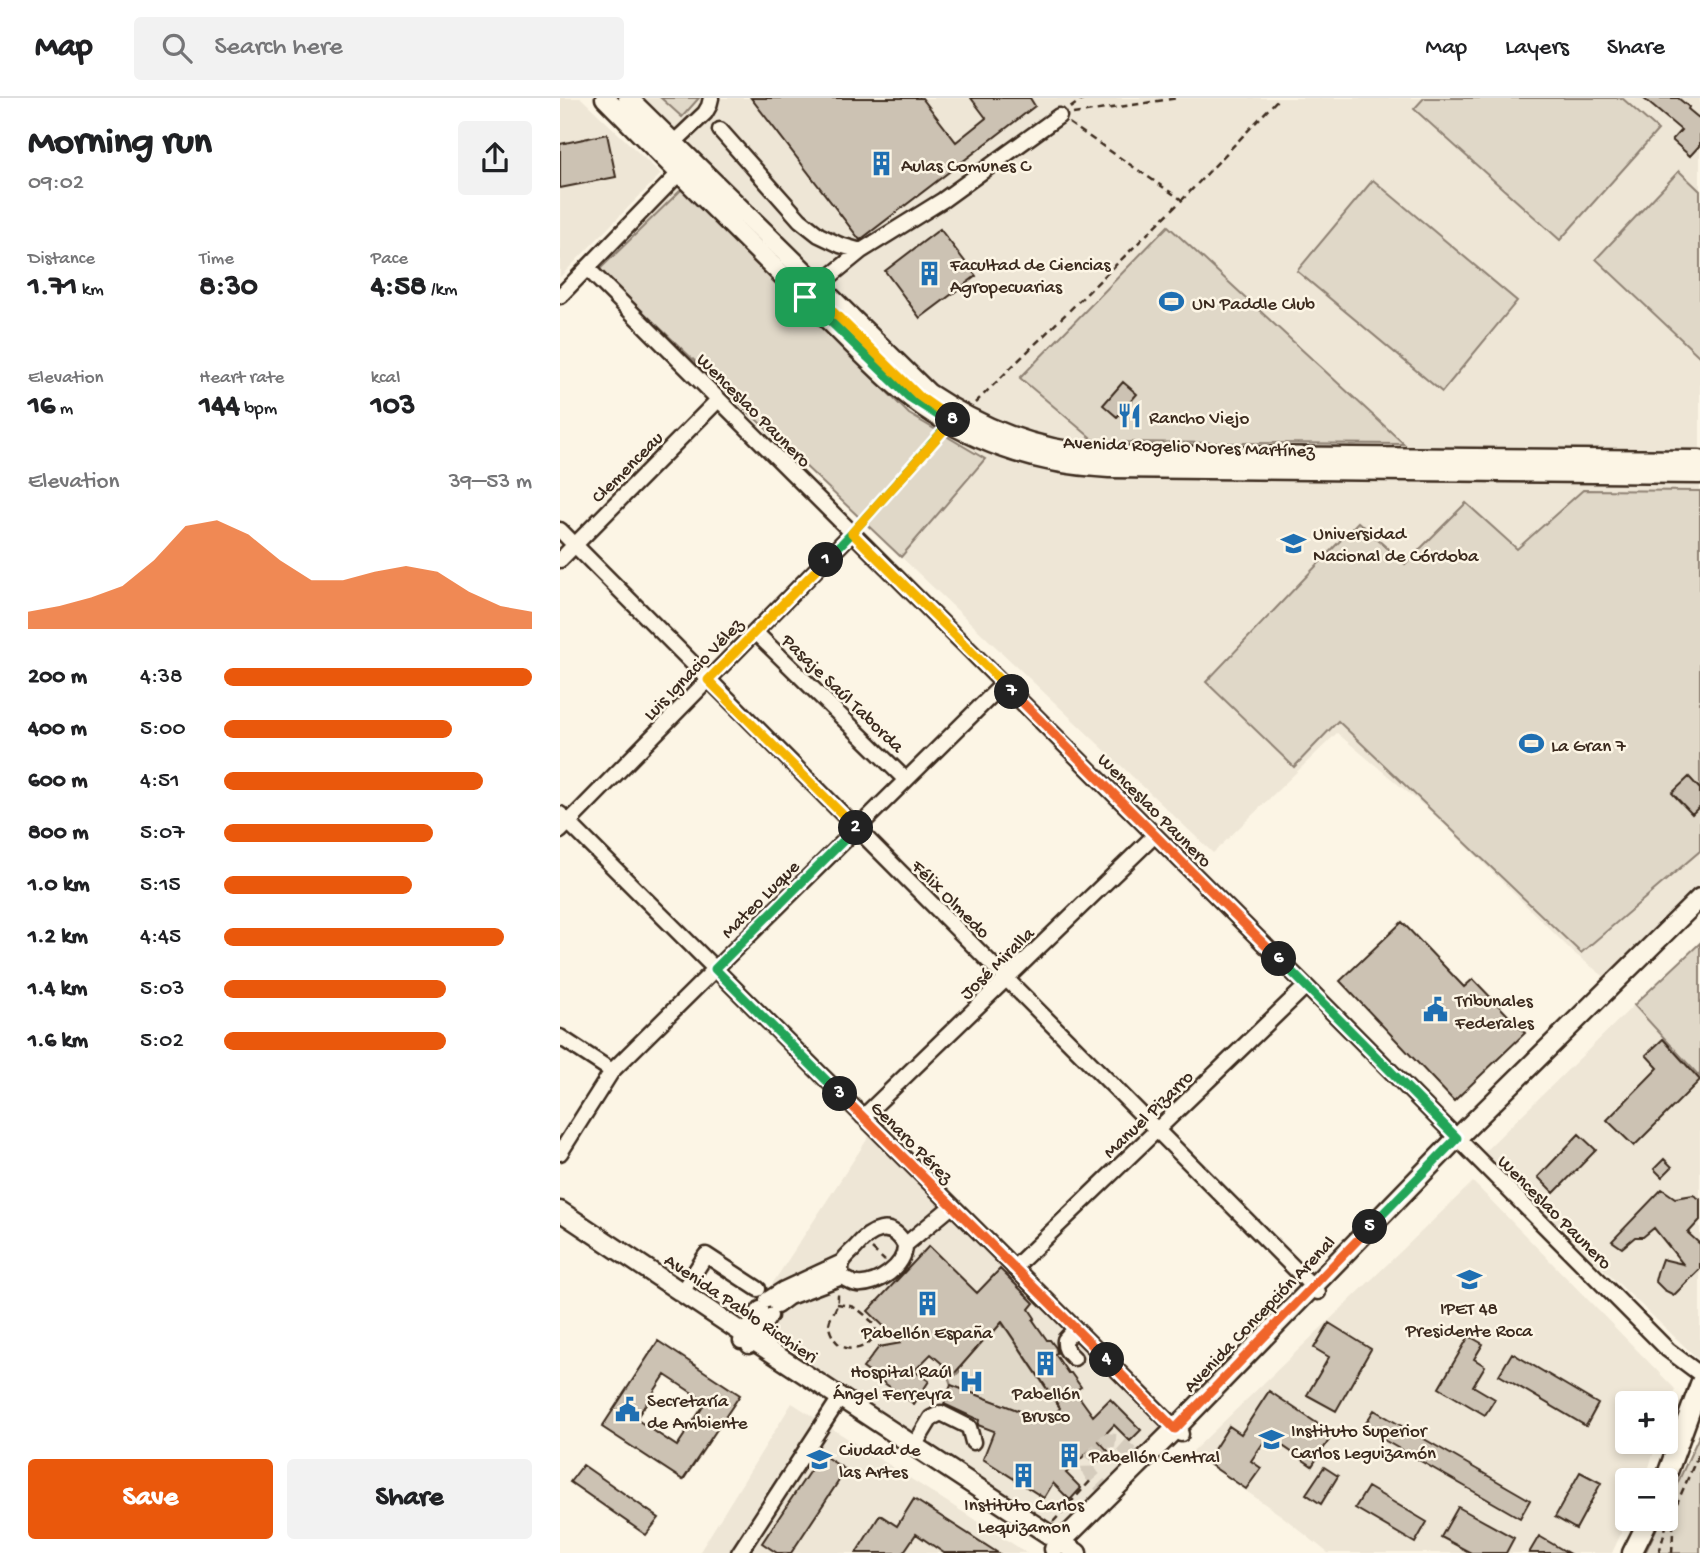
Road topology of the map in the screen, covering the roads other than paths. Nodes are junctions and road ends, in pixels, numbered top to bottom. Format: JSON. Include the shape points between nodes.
{"nodes":[{"id":1,"x":605,"y":98,"type":"edge"},
{"id":2,"x":628,"y":98,"type":"edge"},
{"id":3,"x":711,"y":98,"type":"edge"},
{"id":4,"x":1059,"y":116,"type":"road end"},
{"id":5,"x":719,"y":130,"type":"dead end"},
{"id":6,"x":668,"y":149,"type":"junction"},
{"id":7,"x":692,"y":160,"type":"junction"},
{"id":8,"x":679,"y":173,"type":"junction"},
{"id":9,"x":862,"y":251,"type":"junction"},
{"id":10,"x":587,"y":268,"type":"junction"},
{"id":11,"x":812,"y":291,"type":"junction"},
{"id":12,"x":560,"y":296,"type":"edge"},
{"id":13,"x":718,"y":400,"type":"junction"},
{"id":14,"x":955,"y":418,"type":"junction"},
{"id":15,"x":1700,"y":460,"type":"edge"},
{"id":16,"x":1700,"y":474,"type":"edge"},
{"id":17,"x":560,"y":530,"type":"edge"},
{"id":18,"x":852,"y":533,"type":"junction"},
{"id":19,"x":575,"y":545,"type":"junction"},
{"id":20,"x":560,"y":560,"type":"edge"},
{"id":21,"x":755,"y":632,"type":"junction"},
{"id":22,"x":708,"y":680,"type":"junction"},
{"id":23,"x":1003,"y":684,"type":"junction"},
{"id":24,"x":906,"y":780,"type":"junction"},
{"id":25,"x":563,"y":823,"type":"edge"},
{"id":26,"x":856,"y":829,"type":"junction"},
{"id":27,"x":1155,"y":835,"type":"junction"},
{"id":28,"x":1700,"y":898,"type":"edge"},
{"id":29,"x":1700,"y":910,"type":"edge"},
{"id":30,"x":715,"y":969,"type":"junction"},
{"id":31,"x":1006,"y":979,"type":"junction"},
{"id":32,"x":1306,"y":986,"type":"junction"},
{"id":33,"x":560,"y":1037,"type":"edge"},
{"id":34,"x":612,"y":1071,"type":"junction"},
{"id":35,"x":863,"y":1117,"type":"junction"},
{"id":36,"x":1156,"y":1131,"type":"junction"},
{"id":37,"x":1461,"y":1142,"type":"junction"},
{"id":38,"x":560,"y":1153,"type":"edge"},
{"id":39,"x":951,"y":1206,"type":"junction"},
{"id":40,"x":561,"y":1221,"type":"edge"},
{"id":41,"x":905,"y":1245,"type":"junction"},
{"id":42,"x":842,"y":1262,"type":"junction"},
{"id":43,"x":1014,"y":1268,"type":"junction"},
{"id":44,"x":842,"y":1277,"type":"junction"},
{"id":45,"x":1315,"y":1289,"type":"junction"},
{"id":46,"x":682,"y":1292,"type":"junction"},
{"id":47,"x":767,"y":1304,"type":"junction"},
{"id":48,"x":1075,"y":1329,"type":"junction"},
{"id":49,"x":747,"y":1340,"type":"junction"},
{"id":50,"x":1074,"y":1358,"type":"dead end"},
{"id":51,"x":1700,"y":1374,"type":"edge"},
{"id":52,"x":1700,"y":1384,"type":"edge"},
{"id":53,"x":836,"y":1404,"type":"junction"},
{"id":54,"x":1695,"y":1408,"type":"edge"},
{"id":55,"x":1178,"y":1431,"type":"junction"},
{"id":56,"x":973,"y":1442,"type":"dead end"},
{"id":57,"x":914,"y":1446,"type":"junction"},
{"id":58,"x":1670,"y":1468,"type":"edge"},
{"id":59,"x":1643,"y":1531,"type":"edge"},
{"id":60,"x":1063,"y":1550,"type":"edge"},
{"id":61,"x":739,"y":1553,"type":"edge"},
{"id":62,"x":1632,"y":1553,"type":"edge"}],
"edges":[{"from":1,"to":6,"type":"main road","name":"Avenida Rogelio Nores Martínez"},
{"from":2,"to":6,"type":"main road","name":"Avenida Rogelio Nores Martínez"},
{"from":3,"to":6,"type":"street","via":[[705,113]]},
{"from":4,"to":9,"type":"street","via":[[943,201]]},
{"from":5,"to":9,"type":"street","via":[[800,220],[819,235]]},
{"from":6,"to":7,"type":"main road","name":"Avenida Rogelio Nores Martínez"},
{"from":6,"to":8,"type":"main road","name":"Avenida Rogelio Nores Martínez"},
{"from":7,"to":8,"type":"street"},
{"from":7,"to":11,"type":"main road","name":"Avenida Rogelio Nores Martínez"},
{"from":8,"to":10,"type":"street"},
{"from":8,"to":11,"type":"main road","name":"Avenida Rogelio Nores Martínez"},
{"from":9,"to":11,"type":"street"},
{"from":10,"to":12,"type":"street"},
{"from":10,"to":13,"type":"street","name":"Wenceslao Paunero"},
{"from":11,"to":14,"type":"main road","name":"Avenida Rogelio Nores Martínez"},
{"from":13,"to":18,"type":"street","name":"Wenceslao Paunero"},
{"from":13,"to":19,"type":"street","name":"Clemenceau"},
{"from":14,"to":15,"type":"main road","name":"Avenida Rogelio Nores Martínez","via":[[1030,443],[1098,455]]},
{"from":14,"to":16,"type":"main road","name":"Avenida Rogelio Nores Martínez","via":[[1016,453],[1081,466]]},
{"from":17,"to":19,"type":"street","name":"Félix Olmedo"},
{"from":18,"to":21,"type":"street","name":"Luis Ignacio Vélez"},
{"from":18,"to":23,"type":"street","name":"Wenceslao Paunero"},
{"from":19,"to":20,"type":"street","name":"Clemenceau"},
{"from":19,"to":22,"type":"street","name":"Félix Olmedo"},
{"from":21,"to":22,"type":"street","name":"Luis Ignacio Vélez"},
{"from":21,"to":24,"type":"street","name":"Pasaje Saúl Taborda"},
{"from":22,"to":25,"type":"street","name":"Luis Ignacio Vélez"},
{"from":22,"to":26,"type":"street","name":"Félix Olmedo"},
{"from":23,"to":24,"type":"street","name":"Mateo Luque"},
{"from":23,"to":27,"type":"street","name":"Wenceslao Paunero"},
{"from":24,"to":26,"type":"street","name":"Mateo Luque"},
{"from":25,"to":30,"type":"street","name":"Genaro Pérez"},
{"from":26,"to":30,"type":"street","name":"Mateo Luque"},
{"from":26,"to":31,"type":"street","name":"Félix Olmedo"},
{"from":27,"to":31,"type":"street","name":"José Miralla"},
{"from":27,"to":32,"type":"street","name":"Wenceslao Paunero"},
{"from":28,"to":37,"type":"main road","name":"Avenida Concepción Arenal"},
{"from":29,"to":37,"type":"main road","name":"Avenida Concepción Arenal"},
{"from":30,"to":34,"type":"street","name":"Mateo Luque"},
{"from":30,"to":35,"type":"street","name":"Genaro Pérez"},
{"from":31,"to":35,"type":"street","name":"José Miralla"},
{"from":31,"to":36,"type":"street","name":"Félix Olmedo"},
{"from":32,"to":36,"type":"street","name":"Manuel Pizarro"},
{"from":32,"to":37,"type":"street","name":"Wenceslao Paunero"},
{"from":33,"to":34,"type":"street"},
{"from":34,"to":38,"type":"street","name":"Mateo Luque"},
{"from":35,"to":39,"type":"street","name":"Genaro Pérez"},
{"from":36,"to":43,"type":"street","name":"Manuel Pizarro"},
{"from":36,"to":45,"type":"street","name":"Félix Olmedo"},
{"from":37,"to":45,"type":"main road","name":"Avenida Concepción Arenal"},
{"from":37,"to":51,"type":"street","name":"Wenceslao Paunero","via":[[1668,1350]]},
{"from":39,"to":41,"type":"street"},
{"from":39,"to":43,"type":"street","name":"Genaro Pérez"},
{"from":40,"to":46,"type":"main road","name":"Avenida Pablo Ricchieri"},
{"from":40,"to":49,"type":"main road","name":"Avenida Pablo Ricchieri"},
{"from":41,"to":42,"type":"street","via":[[893,1232],[874,1231]]},
{"from":41,"to":44,"type":"street","via":[[894,1268],[883,1277],[856,1284]]},
{"from":42,"to":44,"type":"street"},
{"from":42,"to":47,"type":"street","via":[[784,1289]]},
{"from":43,"to":48,"type":"street","name":"Genaro Pérez"},
{"from":44,"to":47,"type":"street"},
{"from":45,"to":55,"type":"main road","name":"Avenida Concepción Arenal"},
{"from":46,"to":47,"type":"street","via":[[706,1255]]},
{"from":46,"to":49,"type":"main road","name":"Avenida Pablo Ricchieri"},
{"from":47,"to":49,"type":"street"},
{"from":48,"to":50,"type":"street","via":[[1065,1340],[1066,1350]]},
{"from":48,"to":55,"type":"street","name":"Genaro Pérez"},
{"from":49,"to":53,"type":"main road","name":"Avenida Pablo Ricchieri"},
{"from":49,"to":57,"type":"main road","name":"Avenida Pablo Ricchieri"},
{"from":52,"to":54,"type":"main road"},
{"from":53,"to":60,"type":"main road","name":"Avenida Pablo Ricchieri"},
{"from":53,"to":61,"type":"street"},
{"from":54,"to":58,"type":"main road"},
{"from":55,"to":60,"type":"main road","name":"Avenida Concepción Arenal"},
{"from":56,"to":57,"type":"street","via":[[969,1427],[942,1413],[931,1418]]},
{"from":57,"to":60,"type":"main road","name":"Avenida Pablo Ricchieri","via":[[1044,1532]]},
{"from":59,"to":62,"type":"main road"}]}
